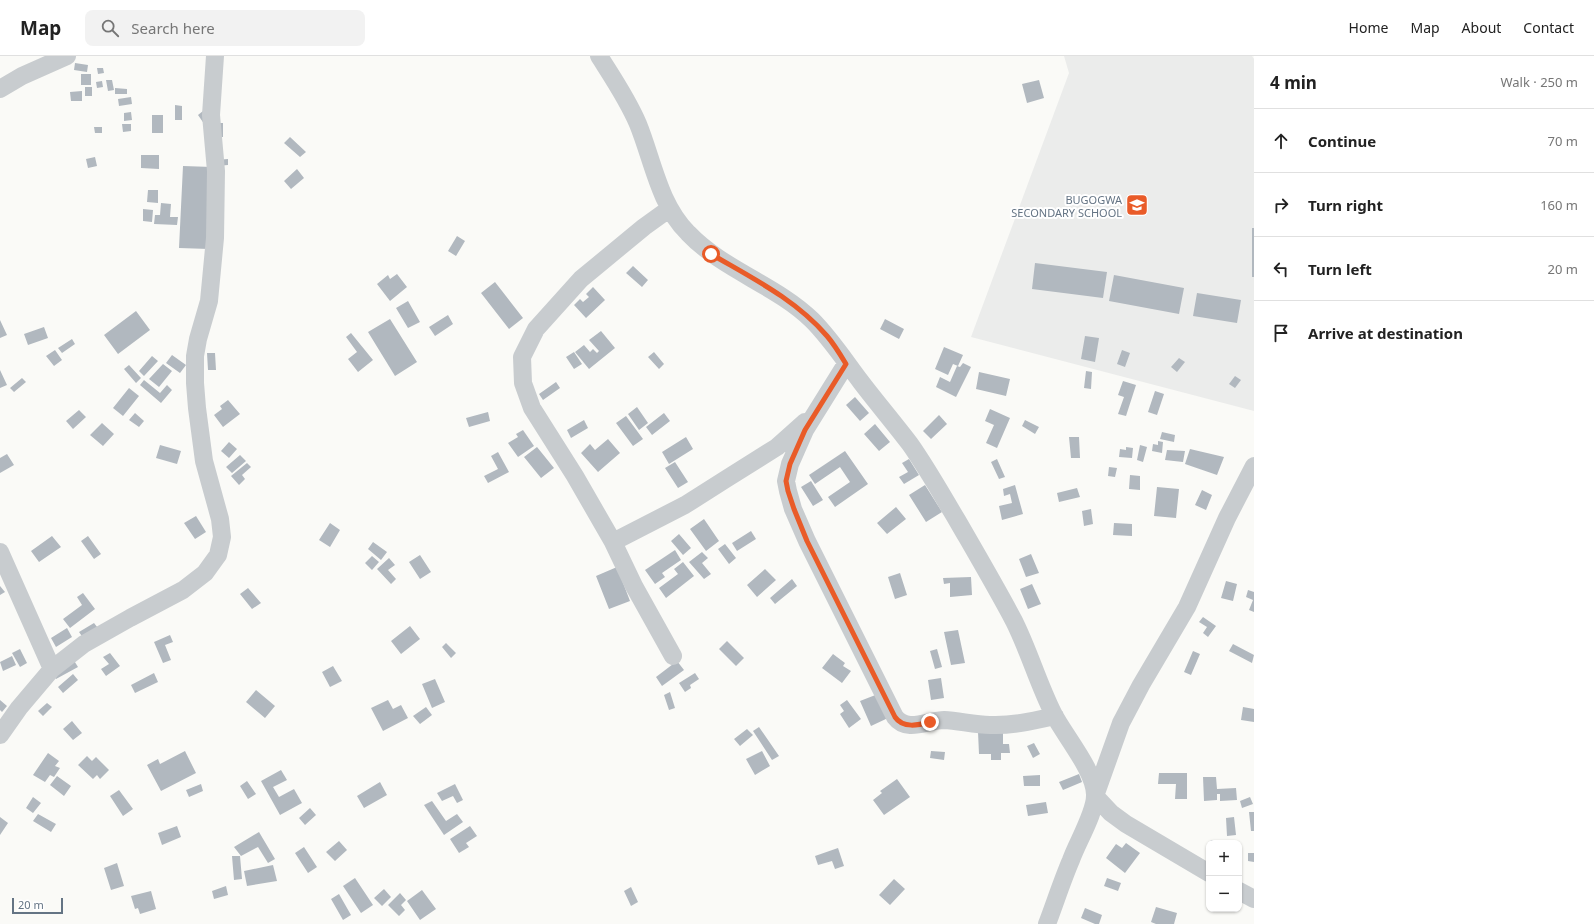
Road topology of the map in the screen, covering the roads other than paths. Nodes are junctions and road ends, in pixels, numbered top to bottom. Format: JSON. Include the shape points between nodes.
{"nodes":[{"id":1,"x":67,"y":56,"type":"edge"},
{"id":2,"x":215,"y":56,"type":"edge"},
{"id":3,"x":599,"y":56,"type":"edge"},
{"id":4,"x":0,"y":89,"type":"edge"},
{"id":5,"x":669,"y":209,"type":"junction"},
{"id":6,"x":846,"y":364,"type":"junction"},
{"id":7,"x":817,"y":410,"type":"junction"},
{"id":8,"x":1254,"y":466,"type":"edge"},
{"id":9,"x":613,"y":542,"type":"junction"},
{"id":10,"x":0,"y":552,"type":"edge"},
{"id":11,"x":673,"y":656,"type":"dead end"},
{"id":12,"x":52,"y":669,"type":"junction"},
{"id":13,"x":1055,"y":716,"type":"junction"},
{"id":14,"x":0,"y":735,"type":"edge"},
{"id":15,"x":1095,"y":796,"type":"junction"},
{"id":16,"x":1206,"y":871,"type":"edge"},
{"id":17,"x":1242,"y":893,"type":"edge"},
{"id":18,"x":1254,"y":899,"type":"edge"},
{"id":19,"x":1047,"y":924,"type":"edge"}],
"edges":[{"from":1,"to":4,"type":"street"},
{"from":2,"to":12,"type":"street","via":[[211,115],[216,171],[216,238],[209,300],[198,339],[196,383],[204,461],[220,519],[222,537],[218,555],[205,573],[182,590],[84,644]]},
{"from":3,"to":5,"type":"street","via":[[626,98]]},
{"from":5,"to":6,"type":"street","via":[[687,233],[711,254],[788,300],[810,318],[828,336]]},
{"from":5,"to":9,"type":"street","via":[[580,279],[536,329],[522,357],[523,383],[532,408]]},
{"from":6,"to":7,"type":"street"},
{"from":6,"to":13,"type":"street","via":[[910,445],[968,540],[1013,621],[1038,683]]},
{"from":7,"to":9,"type":"street","via":[[777,447],[685,505]]},
{"from":7,"to":13,"type":"street","via":[[790,464],[786,481],[788,491],[824,577],[898,721],[917,725],[943,720],[1009,725]]},
{"from":8,"to":15,"type":"street","via":[[1227,518],[1187,607],[1121,723]]},
{"from":9,"to":11,"type":"street"},
{"from":10,"to":12,"type":"street"},
{"from":12,"to":14,"type":"street"},
{"from":13,"to":15,"type":"street","via":[[1092,780]]},
{"from":15,"to":16,"type":"street","via":[[1126,824]]},
{"from":15,"to":19,"type":"street"},
{"from":17,"to":18,"type":"street"}]}
